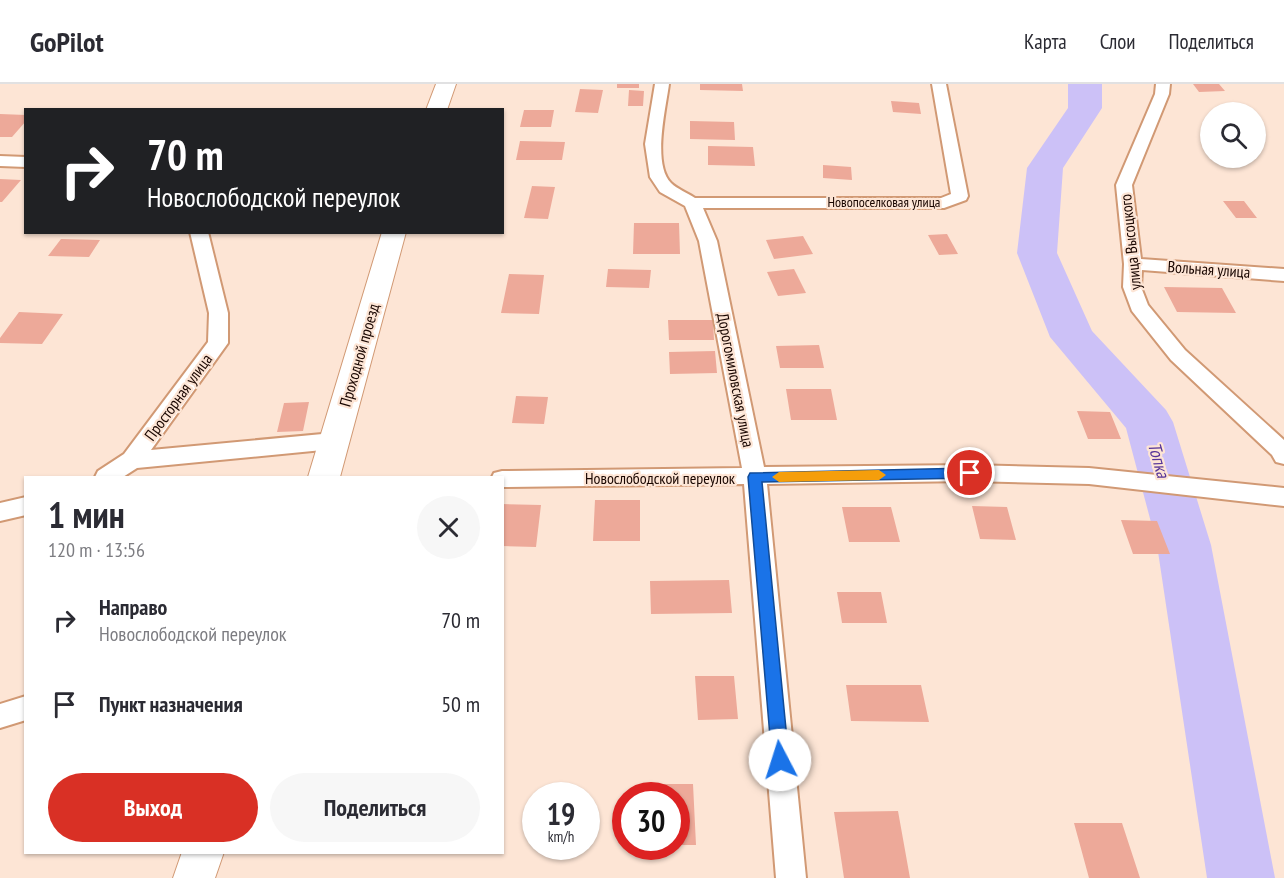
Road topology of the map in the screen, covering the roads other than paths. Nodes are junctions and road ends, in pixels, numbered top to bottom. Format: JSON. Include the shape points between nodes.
{"nodes":[{"id":1,"x":446,"y":84,"type":"edge"},
{"id":2,"x":662,"y":84,"type":"edge"},
{"id":3,"x":939,"y":84,"type":"edge"},
{"id":4,"x":1163,"y":84,"type":"edge"},
{"id":5,"x":437,"y":108,"type":"edge"},
{"id":6,"x":0,"y":161,"type":"edge"},
{"id":7,"x":24,"y":162,"type":"edge"},
{"id":8,"x":692,"y":203,"type":"junction"},
{"id":9,"x":200,"y":234,"type":"edge"},
{"id":10,"x":393,"y":234,"type":"edge"},
{"id":11,"x":1133,"y":264,"type":"junction"},
{"id":12,"x":1284,"y":275,"type":"edge"},
{"id":13,"x":333,"y":441,"type":"junction"},
{"id":14,"x":1284,"y":456,"type":"edge"},
{"id":15,"x":132,"y":460,"type":"junction"},
{"id":16,"x":108,"y":476,"type":"edge"},
{"id":17,"x":324,"y":476,"type":"edge"},
{"id":18,"x":755,"y":477,"type":"junction"},
{"id":19,"x":504,"y":479,"type":"edge"},
{"id":20,"x":1284,"y":497,"type":"edge"},
{"id":21,"x":24,"y":506,"type":"edge"},
{"id":22,"x":0,"y":512,"type":"edge"},
{"id":23,"x":24,"y":709,"type":"edge"},
{"id":24,"x":0,"y":716,"type":"edge"},
{"id":25,"x":202,"y":854,"type":"edge"},
{"id":26,"x":194,"y":878,"type":"edge"},
{"id":27,"x":791,"y":878,"type":"edge"}],
"edges":[{"from":1,"to":5,"type":"street"},
{"from":2,"to":8,"type":"street","via":[[653,144],[658,177],[666,188]]},
{"from":3,"to":8,"type":"street","name":"Новопоселковая улица","via":[[960,196],[944,202]]},
{"from":4,"to":11,"type":"street","name":"улица Высоцкого","via":[[1124,185]]},
{"from":6,"to":7,"type":"street"},
{"from":8,"to":18,"type":"street","name":"Дорогомиловская улица","via":[[708,241]]},
{"from":9,"to":15,"type":"street","name":"Просторная улица","via":[[219,306],[218,343]]},
{"from":10,"to":13,"type":"street","name":"Проходной проезд"},
{"from":11,"to":12,"type":"street","name":"Вольная улица"},
{"from":11,"to":14,"type":"street","name":"улица Высоцкого","via":[[1132,287],[1139,307],[1178,355]]},
{"from":13,"to":15,"type":"street"},
{"from":13,"to":17,"type":"street","name":"Проходной проезд"},
{"from":15,"to":16,"type":"street","name":"Просторная улица"},
{"from":18,"to":19,"type":"street","name":"Новослободской переулок"},
{"from":18,"to":20,"type":"street","name":"Новослободской переулок","via":[[970,473],[1089,476]]},
{"from":18,"to":27,"type":"street","name":"Дорогомиловская улица"},
{"from":21,"to":22,"type":"street"},
{"from":23,"to":24,"type":"street"},
{"from":25,"to":26,"type":"street"}]}
